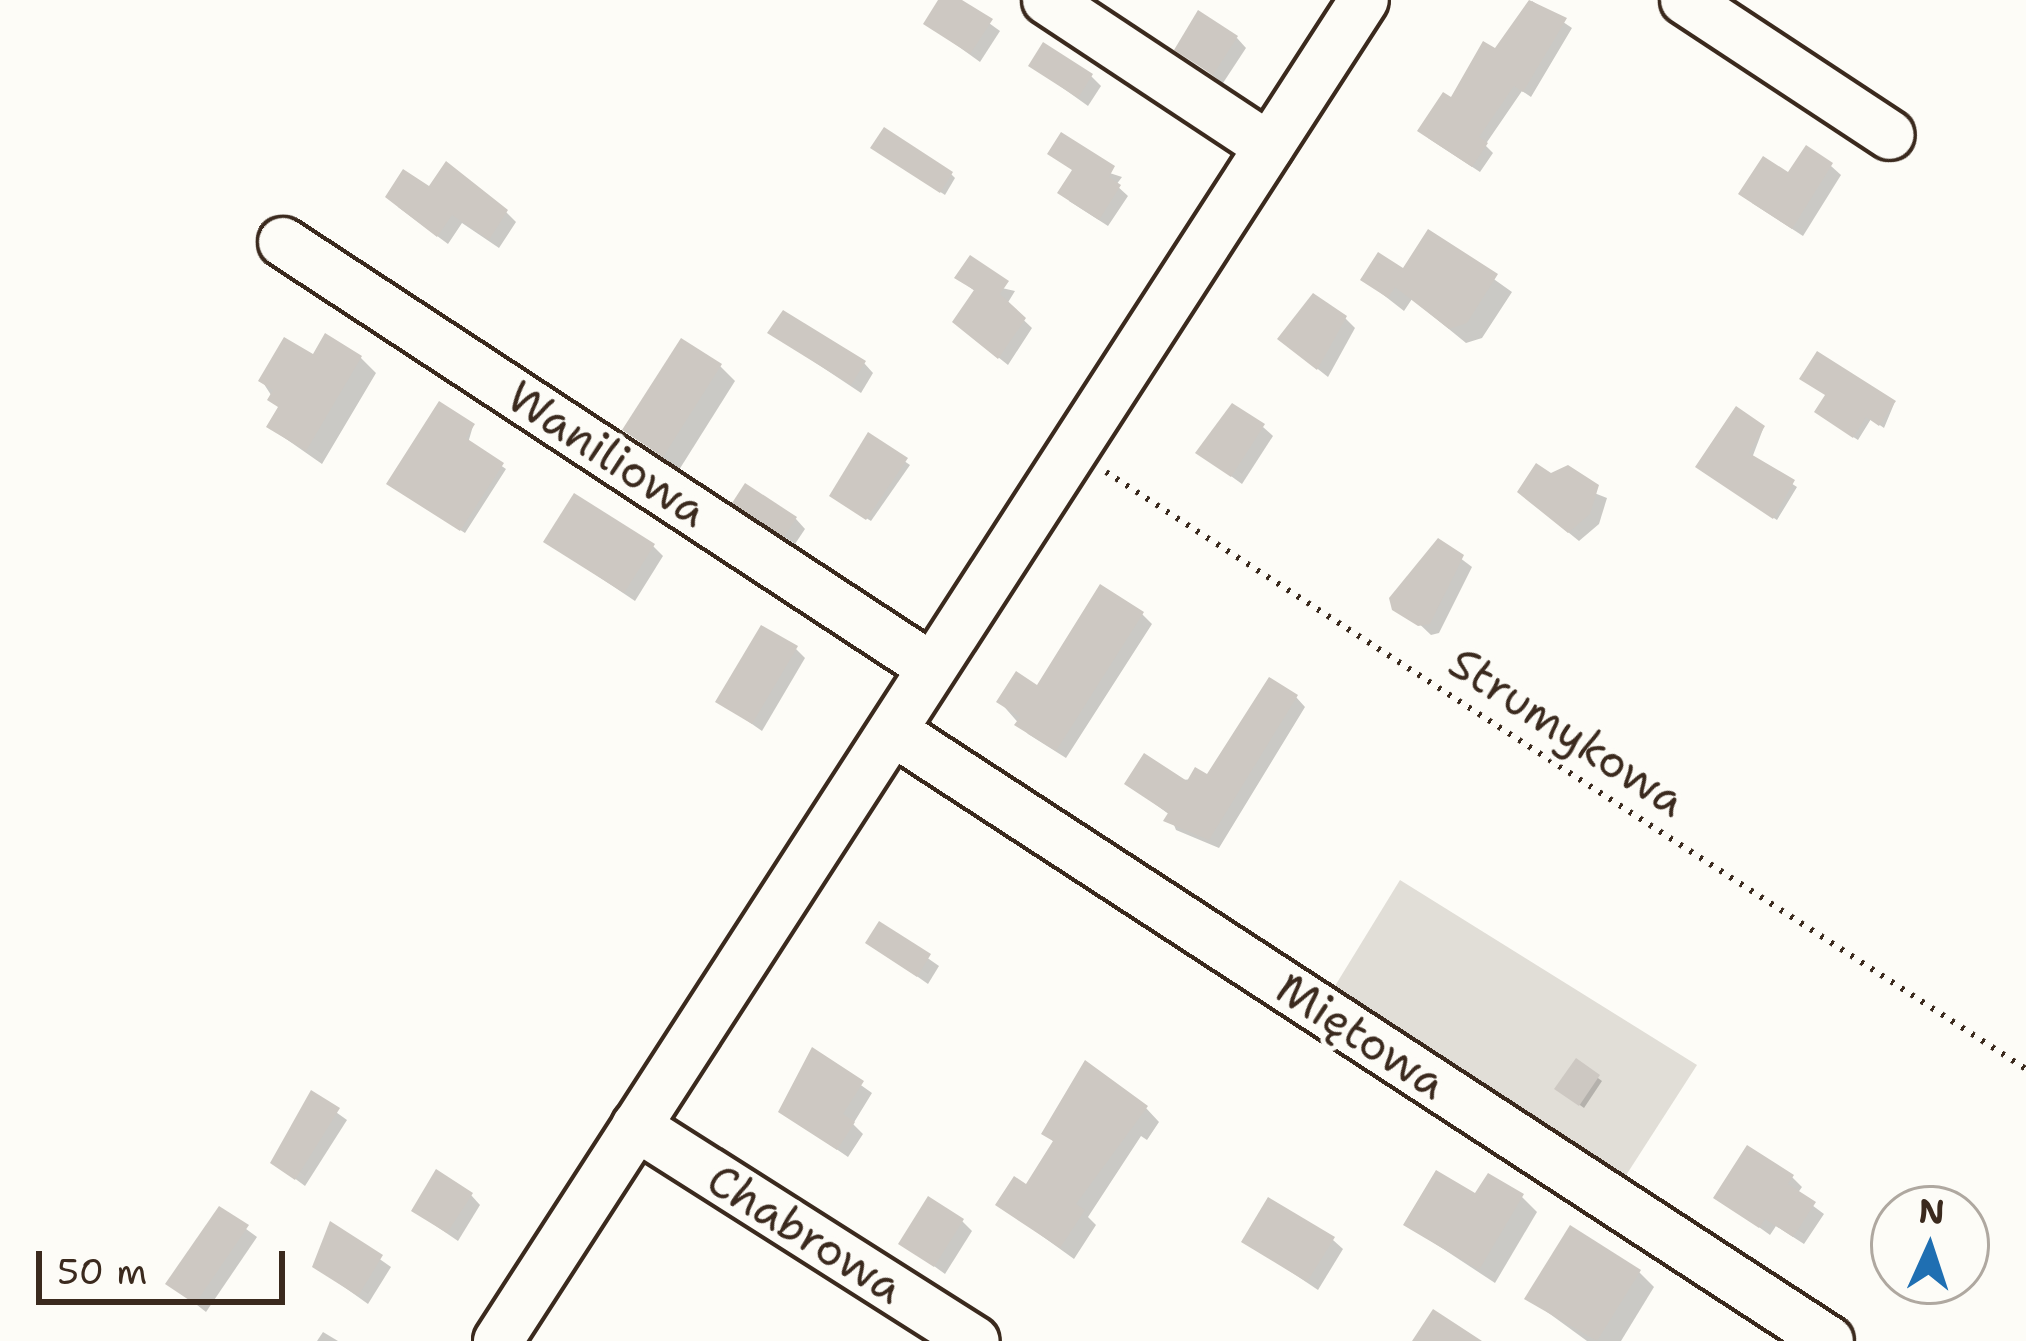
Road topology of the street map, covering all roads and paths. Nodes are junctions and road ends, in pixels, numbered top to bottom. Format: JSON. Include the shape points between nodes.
{"nodes":[{"id":1,"x":1046,"y":0,"type":"edge"},
{"id":2,"x":1364,"y":0,"type":"edge"},
{"id":3,"x":1685,"y":0,"type":"edge"},
{"id":4,"x":1890,"y":135,"type":"dead end"},
{"id":5,"x":1269,"y":147,"type":"junction"},
{"id":6,"x":283,"y":242,"type":"dead end"},
{"id":7,"x":1073,"y":450,"type":"junction"},
{"id":8,"x":931,"y":667,"type":"junction"},
{"id":9,"x":893,"y":731,"type":"junction"},
{"id":10,"x":2026,"y":1069,"type":"edge"},
{"id":11,"x":636,"y":1126,"type":"junction"},
{"id":12,"x":498,"y":1341,"type":"edge"},
{"id":13,"x":974,"y":1341,"type":"edge"},
{"id":14,"x":1829,"y":1341,"type":"edge"}],
"edges":[{"from":1,"to":5,"type":"street"},
{"from":2,"to":5,"type":"street"},
{"from":3,"to":4,"type":"street"},
{"from":5,"to":7,"type":"street"},
{"from":6,"to":8,"type":"street","name":"Waniliowa"},
{"from":7,"to":8,"type":"street"},
{"from":7,"to":10,"type":"path","name":"Strumykowa"},
{"from":8,"to":9,"type":"street"},
{"from":9,"to":11,"type":"street"},
{"from":9,"to":14,"type":"street","name":"Miętowa"},
{"from":11,"to":12,"type":"street"},
{"from":11,"to":13,"type":"street","name":"Chabrowa"}]}
